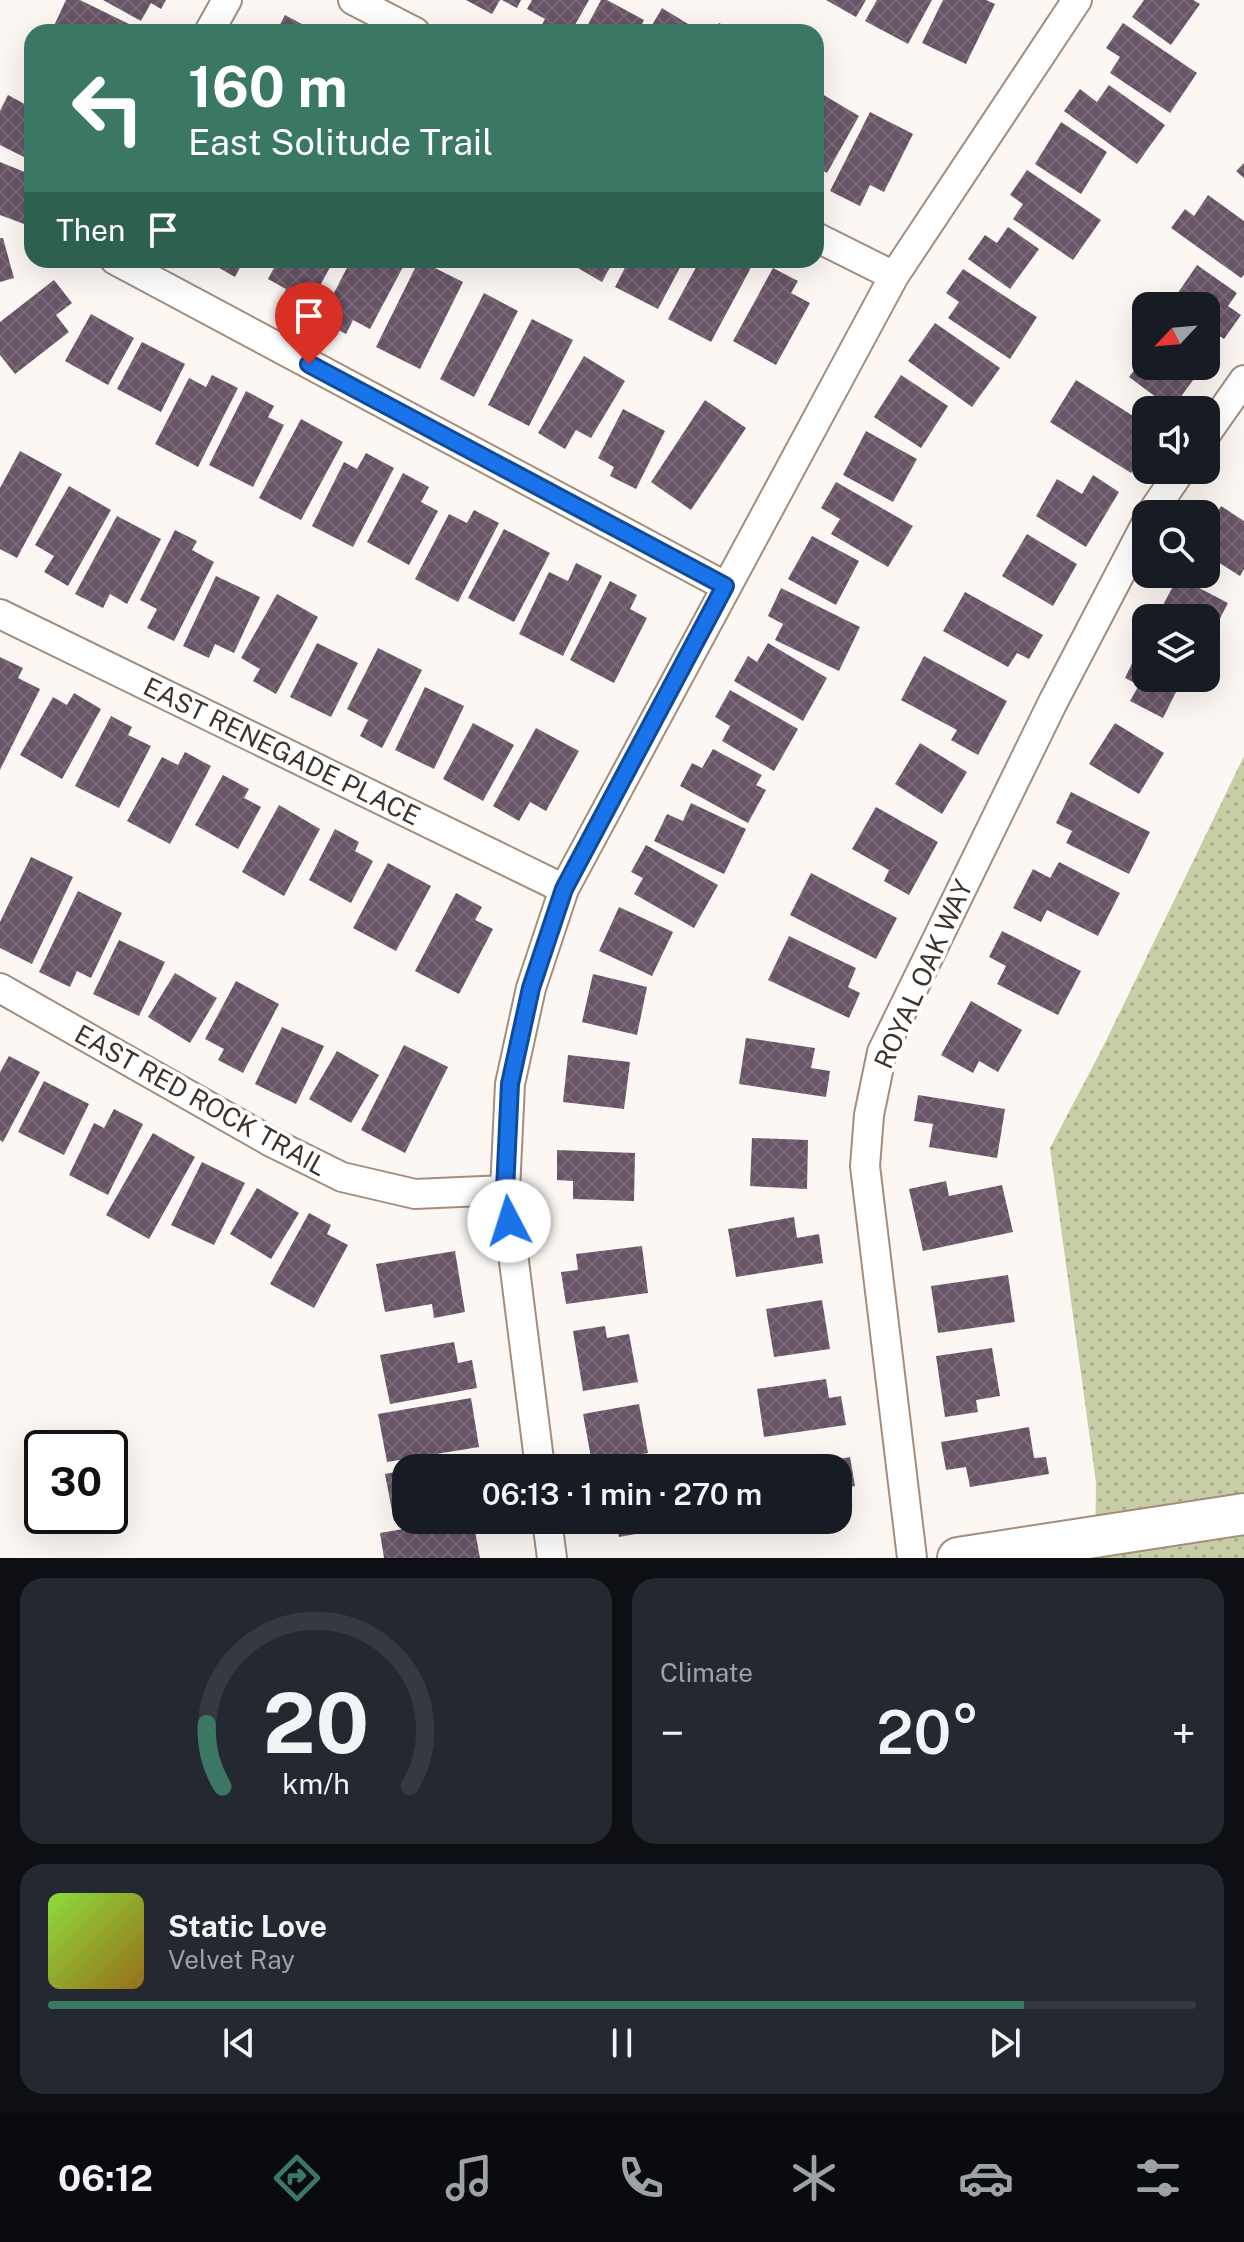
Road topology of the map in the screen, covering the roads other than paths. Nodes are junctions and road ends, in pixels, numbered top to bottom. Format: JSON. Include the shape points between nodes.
{"nodes":[{"id":1,"x":227,"y":0,"type":"edge"},
{"id":2,"x":353,"y":0,"type":"edge"},
{"id":3,"x":1077,"y":0,"type":"edge"},
{"id":4,"x":214,"y":24,"type":"edge"},
{"id":5,"x":400,"y":24,"type":"edge"},
{"id":6,"x":824,"y":241,"type":"edge"},
{"id":7,"x":130,"y":268,"type":"edge"},
{"id":8,"x":894,"y":276,"type":"junction"},
{"id":9,"x":1244,"y":380,"type":"edge"},
{"id":10,"x":1220,"y":414,"type":"edge"},
{"id":11,"x":1132,"y":551,"type":"edge"},
{"id":12,"x":725,"y":586,"type":"junction"},
{"id":13,"x":0,"y":614,"type":"edge"},
{"id":14,"x":564,"y":889,"type":"junction"},
{"id":15,"x":0,"y":988,"type":"edge"},
{"id":16,"x":505,"y":1190,"type":"junction"},
{"id":17,"x":538,"y":1454,"type":"edge"},
{"id":18,"x":1244,"y":1514,"type":"edge"},
{"id":19,"x":549,"y":1534,"type":"edge"},
{"id":20,"x":552,"y":1558,"type":"edge"},
{"id":21,"x":912,"y":1558,"type":"edge"},
{"id":22,"x":958,"y":1558,"type":"edge"}],
"edges":[{"from":1,"to":4,"type":"street"},
{"from":2,"to":5,"type":"street"},
{"from":3,"to":8,"type":"street"},
{"from":6,"to":8,"type":"street"},
{"from":7,"to":12,"type":"street"},
{"from":8,"to":12,"type":"street"},
{"from":9,"to":10,"type":"street"},
{"from":11,"to":21,"type":"street","name":"ROYAL OAK WAY","via":[[882,1052],[865,1166]]},
{"from":12,"to":14,"type":"street"},
{"from":13,"to":14,"type":"street","name":"EAST RENEGADE PLACE"},
{"from":14,"to":16,"type":"street","via":[[531,988],[510,1084]]},
{"from":15,"to":16,"type":"street","name":"EAST RED ROCK TRAIL","via":[[342,1177],[415,1194]]},
{"from":16,"to":17,"type":"street"},
{"from":18,"to":22,"type":"street"},
{"from":19,"to":20,"type":"street"}]}
